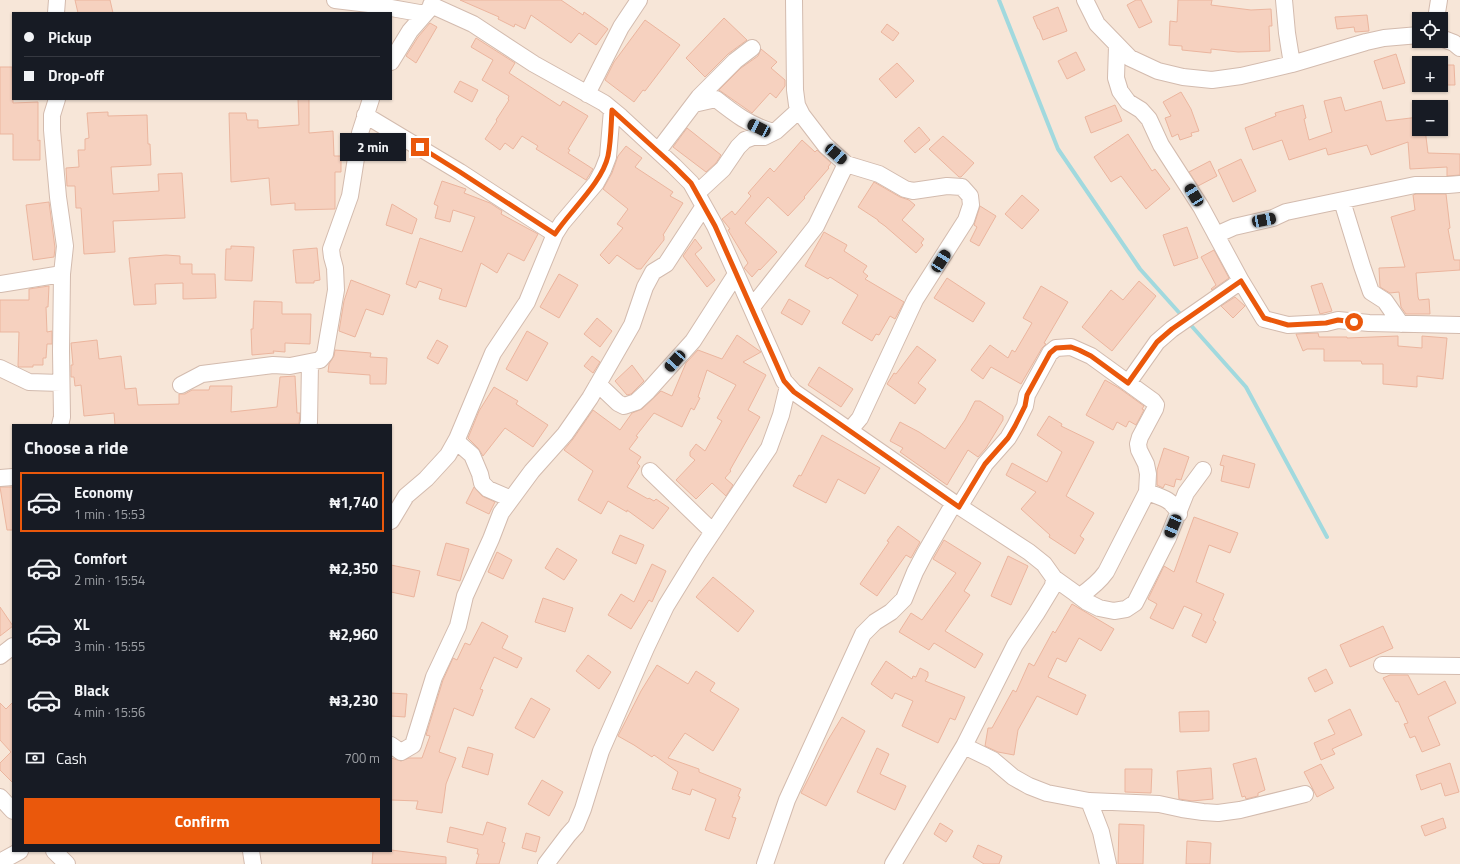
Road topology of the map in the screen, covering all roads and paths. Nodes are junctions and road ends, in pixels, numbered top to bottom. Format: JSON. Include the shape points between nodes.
{"nodes":[{"id":1,"x":57,"y":0,"type":"edge"},
{"id":2,"x":335,"y":0,"type":"edge"},
{"id":3,"x":639,"y":0,"type":"edge"},
{"id":4,"x":794,"y":0,"type":"edge"},
{"id":5,"x":1085,"y":0,"type":"edge"},
{"id":6,"x":1284,"y":0,"type":"edge"},
{"id":7,"x":1439,"y":0,"type":"edge"},
{"id":8,"x":353,"y":1,"type":"edge"},
{"id":9,"x":429,"y":6,"type":"edge"},
{"id":10,"x":56,"y":12,"type":"edge"},
{"id":11,"x":1437,"y":12,"type":"edge"},
{"id":12,"x":1412,"y":36,"type":"edge"},
{"id":13,"x":1448,"y":41,"type":"edge"},
{"id":14,"x":1117,"y":46,"type":"junction"},
{"id":15,"x":752,"y":48,"type":"dead end"},
{"id":16,"x":1460,"y":48,"type":"edge"},
{"id":17,"x":392,"y":60,"type":"edge"},
{"id":18,"x":1292,"y":64,"type":"junction"},
{"id":19,"x":587,"y":94,"type":"junction"},
{"id":20,"x":58,"y":100,"type":"edge"},
{"id":21,"x":370,"y":100,"type":"edge"},
{"id":22,"x":694,"y":104,"type":"junction"},
{"id":23,"x":612,"y":110,"type":"junction"},
{"id":24,"x":799,"y":110,"type":"junction"},
{"id":25,"x":365,"y":115,"type":"junction"},
{"id":26,"x":773,"y":132,"type":"junction"},
{"id":27,"x":658,"y":151,"type":"junction"},
{"id":28,"x":846,"y":164,"type":"junction"},
{"id":29,"x":1460,"y":184,"type":"edge"},
{"id":30,"x":700,"y":199,"type":"junction"},
{"id":31,"x":1342,"y":201,"type":"junction"},
{"id":32,"x":555,"y":234,"type":"junction"},
{"id":33,"x":1216,"y":235,"type":"junction"},
{"id":34,"x":62,"y":274,"type":"junction"},
{"id":35,"x":736,"y":274,"type":"junction"},
{"id":36,"x":1241,"y":281,"type":"junction"},
{"id":37,"x":0,"y":284,"type":"edge"},
{"id":38,"x":752,"y":307,"type":"junction"},
{"id":39,"x":1401,"y":324,"type":"junction"},
{"id":40,"x":1460,"y":325,"type":"edge"},
{"id":41,"x":310,"y":362,"type":"junction"},
{"id":42,"x":0,"y":368,"type":"edge"},
{"id":43,"x":61,"y":383,"type":"junction"},
{"id":44,"x":1128,"y":383,"type":"junction"},
{"id":45,"x":598,"y":384,"type":"junction"},
{"id":46,"x":181,"y":385,"type":"dead end"},
{"id":47,"x":788,"y":386,"type":"junction"},
{"id":48,"x":60,"y":424,"type":"edge"},
{"id":49,"x":308,"y":424,"type":"edge"},
{"id":50,"x":850,"y":430,"type":"junction"},
{"id":51,"x":456,"y":441,"type":"junction"},
{"id":52,"x":1203,"y":470,"type":"dead end"},
{"id":53,"x":650,"y":471,"type":"dead end"},
{"id":54,"x":12,"y":477,"type":"edge"},
{"id":55,"x":0,"y":478,"type":"edge"},
{"id":56,"x":1146,"y":492,"type":"junction"},
{"id":57,"x":511,"y":499,"type":"junction"},
{"id":58,"x":956,"y":505,"type":"junction"},
{"id":59,"x":1179,"y":514,"type":"junction"},
{"id":60,"x":392,"y":519,"type":"edge"},
{"id":61,"x":713,"y":532,"type":"junction"},
{"id":62,"x":1054,"y":578,"type":"junction"},
{"id":63,"x":1080,"y":596,"type":"junction"},
{"id":64,"x":12,"y":647,"type":"edge"},
{"id":65,"x":0,"y":656,"type":"edge"},
{"id":66,"x":1382,"y":665,"type":"dead end"},
{"id":67,"x":1460,"y":666,"type":"edge"},
{"id":68,"x":392,"y":746,"type":"edge"},
{"id":69,"x":964,"y":746,"type":"junction"},
{"id":70,"x":1305,"y":794,"type":"dead end"},
{"id":71,"x":0,"y":797,"type":"edge"},
{"id":72,"x":1089,"y":801,"type":"junction"},
{"id":73,"x":12,"y":810,"type":"edge"},
{"id":74,"x":18,"y":852,"type":"edge"},
{"id":75,"x":55,"y":852,"type":"edge"},
{"id":76,"x":251,"y":852,"type":"edge"},
{"id":77,"x":0,"y":862,"type":"edge"},
{"id":78,"x":67,"y":864,"type":"edge"},
{"id":79,"x":253,"y":864,"type":"edge"},
{"id":80,"x":546,"y":864,"type":"edge"},
{"id":81,"x":765,"y":864,"type":"edge"},
{"id":82,"x":893,"y":864,"type":"edge"},
{"id":83,"x":1108,"y":864,"type":"edge"}],
"edges":[{"from":1,"to":10,"type":"street"},
{"from":2,"to":8,"type":"street"},
{"from":3,"to":19,"type":"street","via":[[621,27]]},
{"from":4,"to":24,"type":"street","via":[[795,90]]},
{"from":5,"to":14,"type":"street","via":[[1097,24]]},
{"from":6,"to":18,"type":"street","via":[[1286,33]]},
{"from":7,"to":11,"type":"street"},
{"from":8,"to":9,"type":"street"},
{"from":9,"to":17,"type":"street"},
{"from":9,"to":19,"type":"street","via":[[473,24],[534,64]]},
{"from":12,"to":18,"type":"street","via":[[1366,42]]},
{"from":13,"to":16,"type":"street"},
{"from":14,"to":18,"type":"street","via":[[1130,58],[1158,71],[1212,80]]},
{"from":14,"to":33,"type":"street","via":[[1116,78],[1120,91],[1128,102],[1149,119],[1161,145]]},
{"from":15,"to":22,"type":"street"},
{"from":19,"to":23,"type":"street"},
{"from":20,"to":34,"type":"street","via":[[52,115],[52,130],[65,246]]},
{"from":21,"to":25,"type":"street"},
{"from":22,"to":26,"type":"street","via":[[716,99],[746,122]]},
{"from":22,"to":27,"type":"street"},
{"from":23,"to":27,"type":"street"},
{"from":23,"to":32,"type":"street","via":[[608,157],[603,170],[596,183]]},
{"from":24,"to":26,"type":"street"},
{"from":24,"to":28,"type":"street","via":[[825,145]]},
{"from":25,"to":32,"type":"street","via":[[460,172]]},
{"from":25,"to":41,"type":"street","via":[[350,196],[331,249],[336,290],[325,354],[320,360]]},
{"from":26,"to":30,"type":"street","via":[[764,137],[745,140]]},
{"from":27,"to":30,"type":"street","via":[[691,183]]},
{"from":28,"to":38,"type":"street","via":[[816,226]]},
{"from":28,"to":50,"type":"street","via":[[879,174],[913,191],[947,186],[962,187],[970,196],[971,205],[956,238],[915,300],[860,418]]},
{"from":29,"to":31,"type":"street","via":[[1415,185]]},
{"from":30,"to":35,"type":"street"},
{"from":30,"to":45,"type":"street","via":[[666,264],[653,272],[632,325]]},
{"from":31,"to":33,"type":"street","via":[[1286,212]]},
{"from":31,"to":39,"type":"street","via":[[1371,292],[1385,301]]},
{"from":32,"to":51,"type":"street","via":[[527,302],[493,353]]},
{"from":33,"to":36,"type":"street"},
{"from":34,"to":37,"type":"street"},
{"from":34,"to":43,"type":"street"},
{"from":35,"to":38,"type":"street"},
{"from":35,"to":45,"type":"street","via":[[693,341],[636,402],[624,406]]},
{"from":36,"to":39,"type":"street","via":[[1264,318],[1288,325],[1338,320]]},
{"from":36,"to":44,"type":"street","via":[[1157,342]]},
{"from":38,"to":47,"type":"street"},
{"from":39,"to":40,"type":"street"},
{"from":41,"to":46,"type":"street","via":[[202,374]]},
{"from":41,"to":49,"type":"street"},
{"from":42,"to":43,"type":"street","via":[[29,382]]},
{"from":43,"to":48,"type":"street"},
{"from":44,"to":56,"type":"street","via":[[1156,405],[1138,444],[1148,474]]},
{"from":44,"to":58,"type":"street","via":[[1079,350],[1071,347],[1056,348],[1050,353],[1027,395],[1025,406],[1008,438],[985,464]]},
{"from":45,"to":57,"type":"street","via":[[565,434]]},
{"from":47,"to":50,"type":"street"},
{"from":47,"to":61,"type":"street","via":[[769,448]]},
{"from":50,"to":58,"type":"street"},
{"from":51,"to":57,"type":"street","via":[[472,455],[482,483],[488,489]]},
{"from":51,"to":60,"type":"street","via":[[441,464],[406,496]]},
{"from":52,"to":59,"type":"street","via":[[1186,493]]},
{"from":53,"to":61,"type":"street"},
{"from":54,"to":55,"type":"street"},
{"from":56,"to":59,"type":"street","via":[[1173,504]]},
{"from":56,"to":63,"type":"street","via":[[1106,572]]},
{"from":57,"to":68,"type":"street","via":[[501,513],[464,596],[458,626],[434,676],[413,745],[401,752]]},
{"from":58,"to":62,"type":"street","via":[[1044,564]]},
{"from":58,"to":81,"type":"street","via":[[925,553],[904,599],[863,634],[787,800]]},
{"from":59,"to":63,"type":"street","via":[[1135,603],[1126,609],[1114,611],[1099,608]]},
{"from":61,"to":80,"type":"street","via":[[666,606],[646,648],[601,751],[576,826]]},
{"from":62,"to":63,"type":"street"},
{"from":62,"to":69,"type":"street","via":[[1053,586],[1014,645]]},
{"from":64,"to":65,"type":"street"},
{"from":66,"to":67,"type":"street"},
{"from":69,"to":72,"type":"street","via":[[993,760],[1013,777],[1029,786],[1047,793]]},
{"from":69,"to":82,"type":"street"},
{"from":70,"to":72,"type":"street","via":[[1218,813],[1159,804]]},
{"from":71,"to":73,"type":"street"},
{"from":72,"to":83,"type":"street","via":[[1101,832]]},
{"from":74,"to":77,"type":"street"},
{"from":75,"to":78,"type":"street"},
{"from":76,"to":79,"type":"street"}]}
